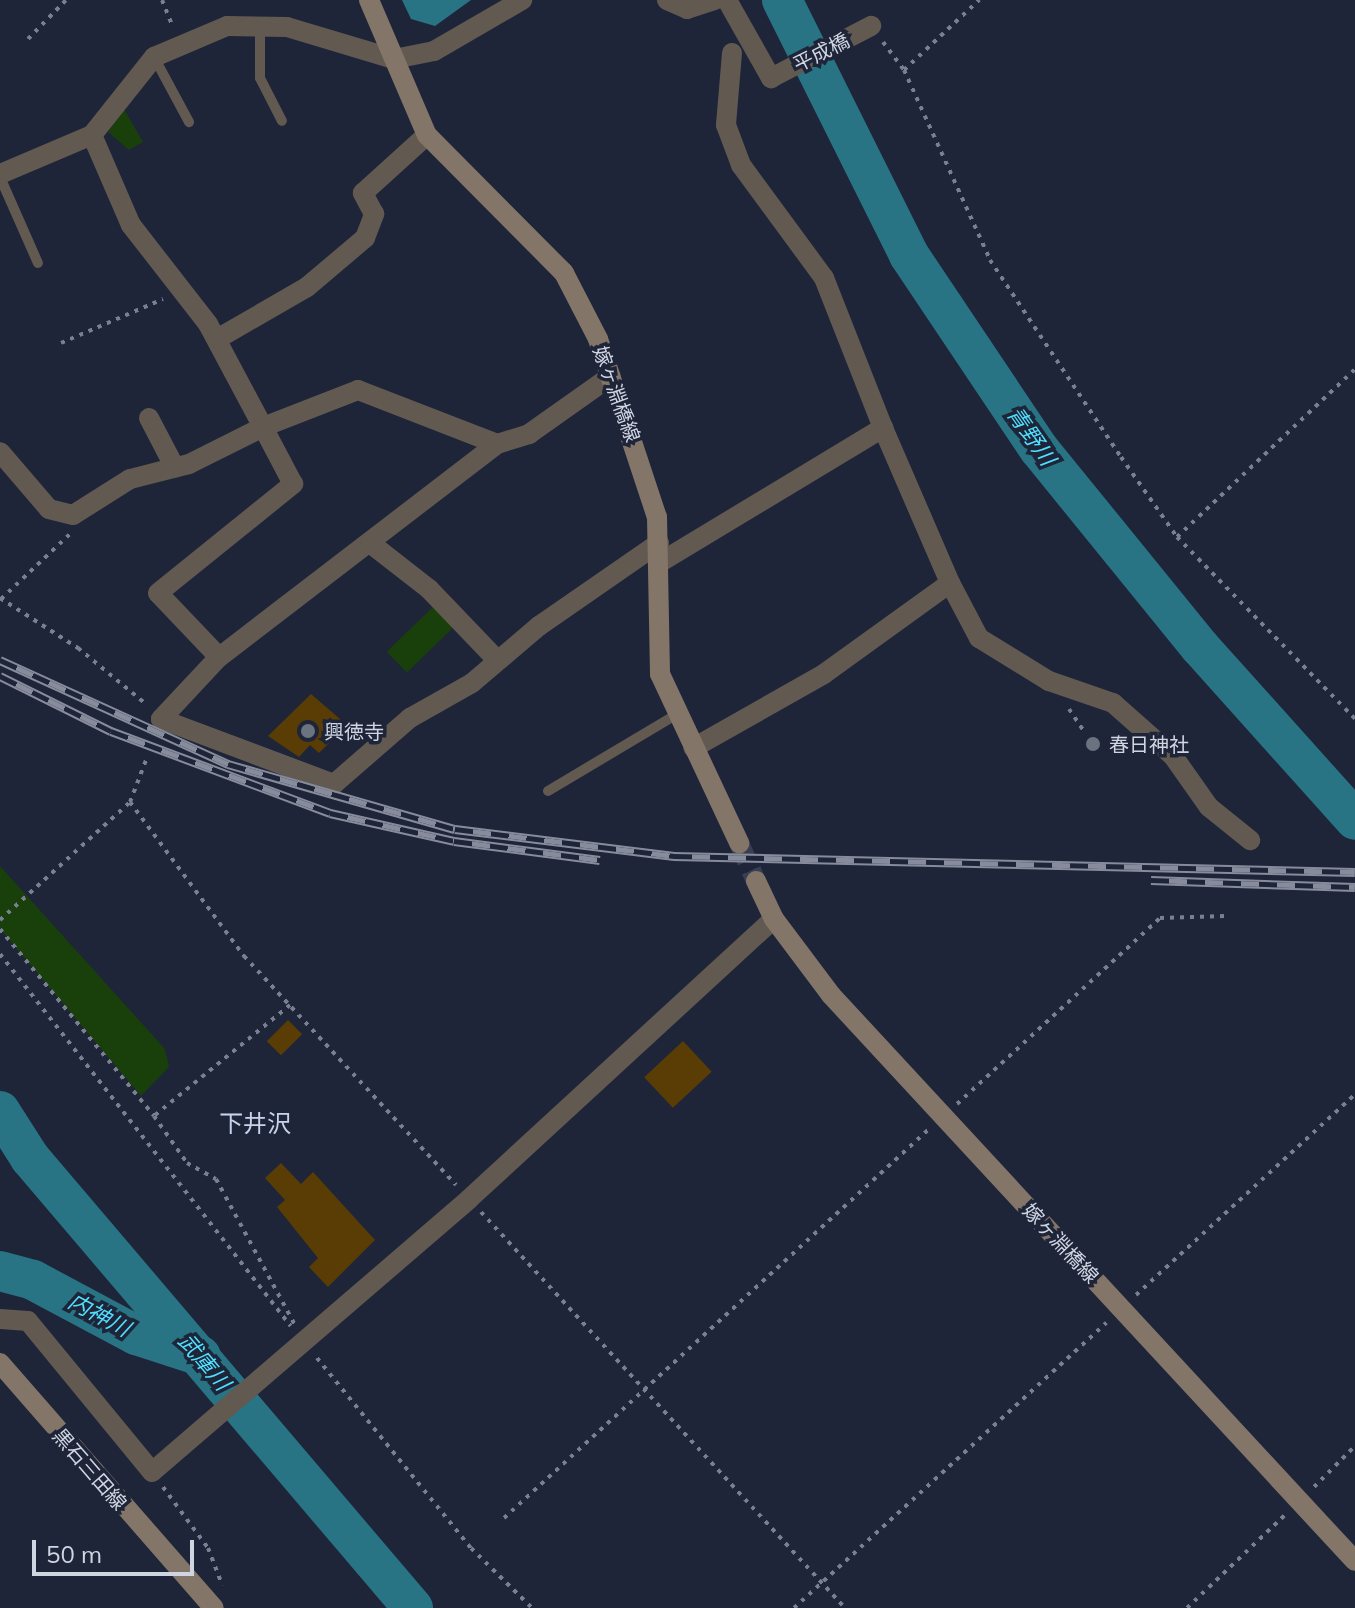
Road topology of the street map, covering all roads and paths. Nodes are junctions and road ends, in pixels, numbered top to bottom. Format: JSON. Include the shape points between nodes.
{"nodes":[{"id":1,"x":66,"y":0,"type":"edge"},
{"id":2,"x":162,"y":0,"type":"edge"},
{"id":3,"x":369,"y":0,"type":"edge"},
{"id":4,"x":522,"y":0,"type":"edge"},
{"id":5,"x":667,"y":0,"type":"edge"},
{"id":6,"x":715,"y":0,"type":"edge"},
{"id":7,"x":727,"y":0,"type":"edge"},
{"id":8,"x":979,"y":0,"type":"edge"},
{"id":9,"x":260,"y":25,"type":"junction"},
{"id":10,"x":871,"y":26,"type":"joint"},
{"id":11,"x":28,"y":39,"type":"dead end"},
{"id":12,"x":180,"y":43,"type":"junction"},
{"id":13,"x":732,"y":53,"type":"dead end"},
{"id":14,"x":154,"y":57,"type":"junction"},
{"id":15,"x":394,"y":59,"type":"junction"},
{"id":16,"x":904,"y":70,"type":"junction"},
{"id":17,"x":282,"y":121,"type":"dead end"},
{"id":18,"x":189,"y":122,"type":"dead end"},
{"id":19,"x":92,"y":135,"type":"junction"},
{"id":20,"x":427,"y":135,"type":"junction"},
{"id":21,"x":0,"y":175,"type":"edge"},
{"id":22,"x":38,"y":263,"type":"dead end"},
{"id":23,"x":176,"y":291,"type":"junction"},
{"id":24,"x":217,"y":339,"type":"junction"},
{"id":25,"x":61,"y":343,"type":"dead end"},
{"id":26,"x":1355,"y":369,"type":"edge"},
{"id":27,"x":611,"y":376,"type":"junction"},
{"id":28,"x":149,"y":418,"type":"dead end"},
{"id":29,"x":263,"y":427,"type":"junction"},
{"id":30,"x":883,"y":428,"type":"junction"},
{"id":31,"x":497,"y":444,"type":"junction"},
{"id":32,"x":0,"y":452,"type":"edge"},
{"id":33,"x":175,"y":468,"type":"junction"},
{"id":34,"x":73,"y":515,"type":"junction"},
{"id":35,"x":1177,"y":537,"type":"junction"},
{"id":36,"x":370,"y":543,"type":"junction"},
{"id":37,"x":659,"y":553,"type":"junction"},
{"id":38,"x":950,"y":583,"type":"junction"},
{"id":39,"x":1,"y":598,"type":"edge"},
{"id":40,"x":219,"y":657,"type":"junction"},
{"id":41,"x":497,"y":660,"type":"junction"},
{"id":42,"x":677,"y":714,"type":"junction"},
{"id":43,"x":161,"y":719,"type":"junction"},
{"id":44,"x":1355,"y":719,"type":"edge"},
{"id":45,"x":693,"y":748,"type":"junction"},
{"id":46,"x":146,"y":760,"type":"dead end"},
{"id":47,"x":548,"y":791,"type":"dead end"},
{"id":48,"x":1250,"y":840,"type":"dead end"},
{"id":49,"x":739,"y":843,"type":"tunnel mouth"},
{"id":50,"x":756,"y":881,"type":"tunnel mouth"},
{"id":51,"x":1225,"y":916,"type":"dead end"},
{"id":52,"x":774,"y":919,"type":"junction"},
{"id":53,"x":0,"y":920,"type":"edge"},
{"id":54,"x":0,"y":929,"type":"edge"},
{"id":55,"x":0,"y":954,"type":"edge"},
{"id":56,"x":290,"y":1005,"type":"dead end"},
{"id":57,"x":1355,"y":1094,"type":"edge"},
{"id":58,"x":154,"y":1116,"type":"junction"},
{"id":59,"x":943,"y":1116,"type":"junction"},
{"id":60,"x":1121,"y":1309,"type":"junction"},
{"id":61,"x":0,"y":1319,"type":"edge"},
{"id":62,"x":298,"y":1346,"type":"junction"},
{"id":63,"x":0,"y":1363,"type":"edge"},
{"id":64,"x":1355,"y":1446,"type":"edge"},
{"id":65,"x":156,"y":1470,"type":"junction"},
{"id":66,"x":1300,"y":1501,"type":"junction"},
{"id":67,"x":504,"y":1518,"type":"dead end"},
{"id":68,"x":1355,"y":1561,"type":"edge"},
{"id":69,"x":220,"y":1602,"type":"edge"},
{"id":70,"x":532,"y":1608,"type":"edge"},
{"id":71,"x":794,"y":1608,"type":"edge"},
{"id":72,"x":1187,"y":1608,"type":"edge"}],
"edges":[{"from":1,"to":11,"type":"path"},
{"from":2,"to":12,"type":"path"},
{"from":3,"to":15,"type":"street","name":"嫁ヶ淵橋線"},
{"from":4,"to":15,"type":"street","via":[[434,51]]},
{"from":5,"to":6,"type":"street","via":[[687,9]]},
{"from":7,"to":10,"type":"street","name":"平成橋","via":[[771,78]]},
{"from":8,"to":16,"type":"path"},
{"from":9,"to":12,"type":"street","via":[[227,26]]},
{"from":9,"to":15,"type":"street"},
{"from":9,"to":17,"type":"lane","via":[[260,78]]},
{"from":10,"to":16,"type":"path"},
{"from":12,"to":14,"type":"street"},
{"from":13,"to":30,"type":"street","via":[[726,125],[741,165],[824,278]]},
{"from":14,"to":18,"type":"lane"},
{"from":14,"to":19,"type":"street"},
{"from":15,"to":20,"type":"street","name":"嫁ヶ淵橋線"},
{"from":16,"to":35,"type":"path","via":[[990,260]]},
{"from":19,"to":21,"type":"street"},
{"from":19,"to":23,"type":"street","via":[[131,225]]},
{"from":20,"to":24,"type":"street","via":[[363,193],[374,214],[365,238],[307,287]]},
{"from":20,"to":27,"type":"street","name":"嫁ヶ淵橋線","via":[[564,273]]},
{"from":21,"to":22,"type":"lane"},
{"from":23,"to":24,"type":"street"},
{"from":23,"to":25,"type":"path"},
{"from":24,"to":29,"type":"street"},
{"from":26,"to":35,"type":"path"},
{"from":27,"to":31,"type":"street","via":[[529,434]]},
{"from":27,"to":37,"type":"street","name":"嫁ヶ淵橋線","via":[[652,493]]},
{"from":28,"to":33,"type":"street"},
{"from":29,"to":31,"type":"street","via":[[358,390]]},
{"from":29,"to":33,"type":"street"},
{"from":29,"to":40,"type":"street","via":[[293,484],[158,593]]},
{"from":30,"to":37,"type":"street"},
{"from":30,"to":38,"type":"street"},
{"from":31,"to":36,"type":"street"},
{"from":32,"to":34,"type":"street","via":[[49,509]]},
{"from":33,"to":34,"type":"street","via":[[130,479]]},
{"from":34,"to":39,"type":"path","via":[[71,540]]},
{"from":35,"to":44,"type":"path"},
{"from":36,"to":40,"type":"street"},
{"from":36,"to":41,"type":"street","via":[[429,589]]},
{"from":37,"to":41,"type":"street"},
{"from":37,"to":42,"type":"street","name":"嫁ヶ淵橋線","via":[[660,674]]},
{"from":38,"to":45,"type":"street","via":[[824,674]]},
{"from":38,"to":48,"type":"street","via":[[979,638],[1049,681],[1113,703],[1173,756],[1209,807]]},
{"from":39,"to":43,"type":"path","via":[[114,674]]},
{"from":40,"to":43,"type":"street"},
{"from":41,"to":43,"type":"street","via":[[472,683],[410,718],[334,784]]},
{"from":42,"to":45,"type":"street","name":"嫁ヶ淵橋線"},
{"from":42,"to":47,"type":"lane"},
{"from":45,"to":49,"type":"street","name":"嫁ヶ淵橋線"},
{"from":46,"to":53,"type":"path","via":[[130,802],[27,890]]},
{"from":50,"to":52,"type":"street","name":"嫁ヶ淵橋線"},
{"from":51,"to":59,"type":"path","via":[[1160,918]]},
{"from":52,"to":59,"type":"street","name":"嫁ヶ淵橋線","via":[[831,995]]},
{"from":52,"to":62,"type":"street"},
{"from":54,"to":58,"type":"path"},
{"from":55,"to":62,"type":"path"},
{"from":56,"to":58,"type":"path"},
{"from":57,"to":60,"type":"path"},
{"from":58,"to":62,"type":"path","via":[[187,1163],[216,1179]]},
{"from":59,"to":60,"type":"street","name":"嫁ヶ淵橋線"},
{"from":59,"to":67,"type":"path"},
{"from":60,"to":66,"type":"street","name":"嫁ヶ淵橋線"},
{"from":60,"to":71,"type":"path"},
{"from":61,"to":65,"type":"street","via":[[28,1321]]},
{"from":62,"to":65,"type":"street"},
{"from":62,"to":70,"type":"path","via":[[471,1548]]},
{"from":63,"to":69,"type":"street","name":"黒石三田線"},
{"from":64,"to":66,"type":"path"},
{"from":65,"to":69,"type":"path","via":[[208,1548]]},
{"from":66,"to":68,"type":"street","name":"嫁ヶ淵橋線"},
{"from":66,"to":72,"type":"path"}]}
